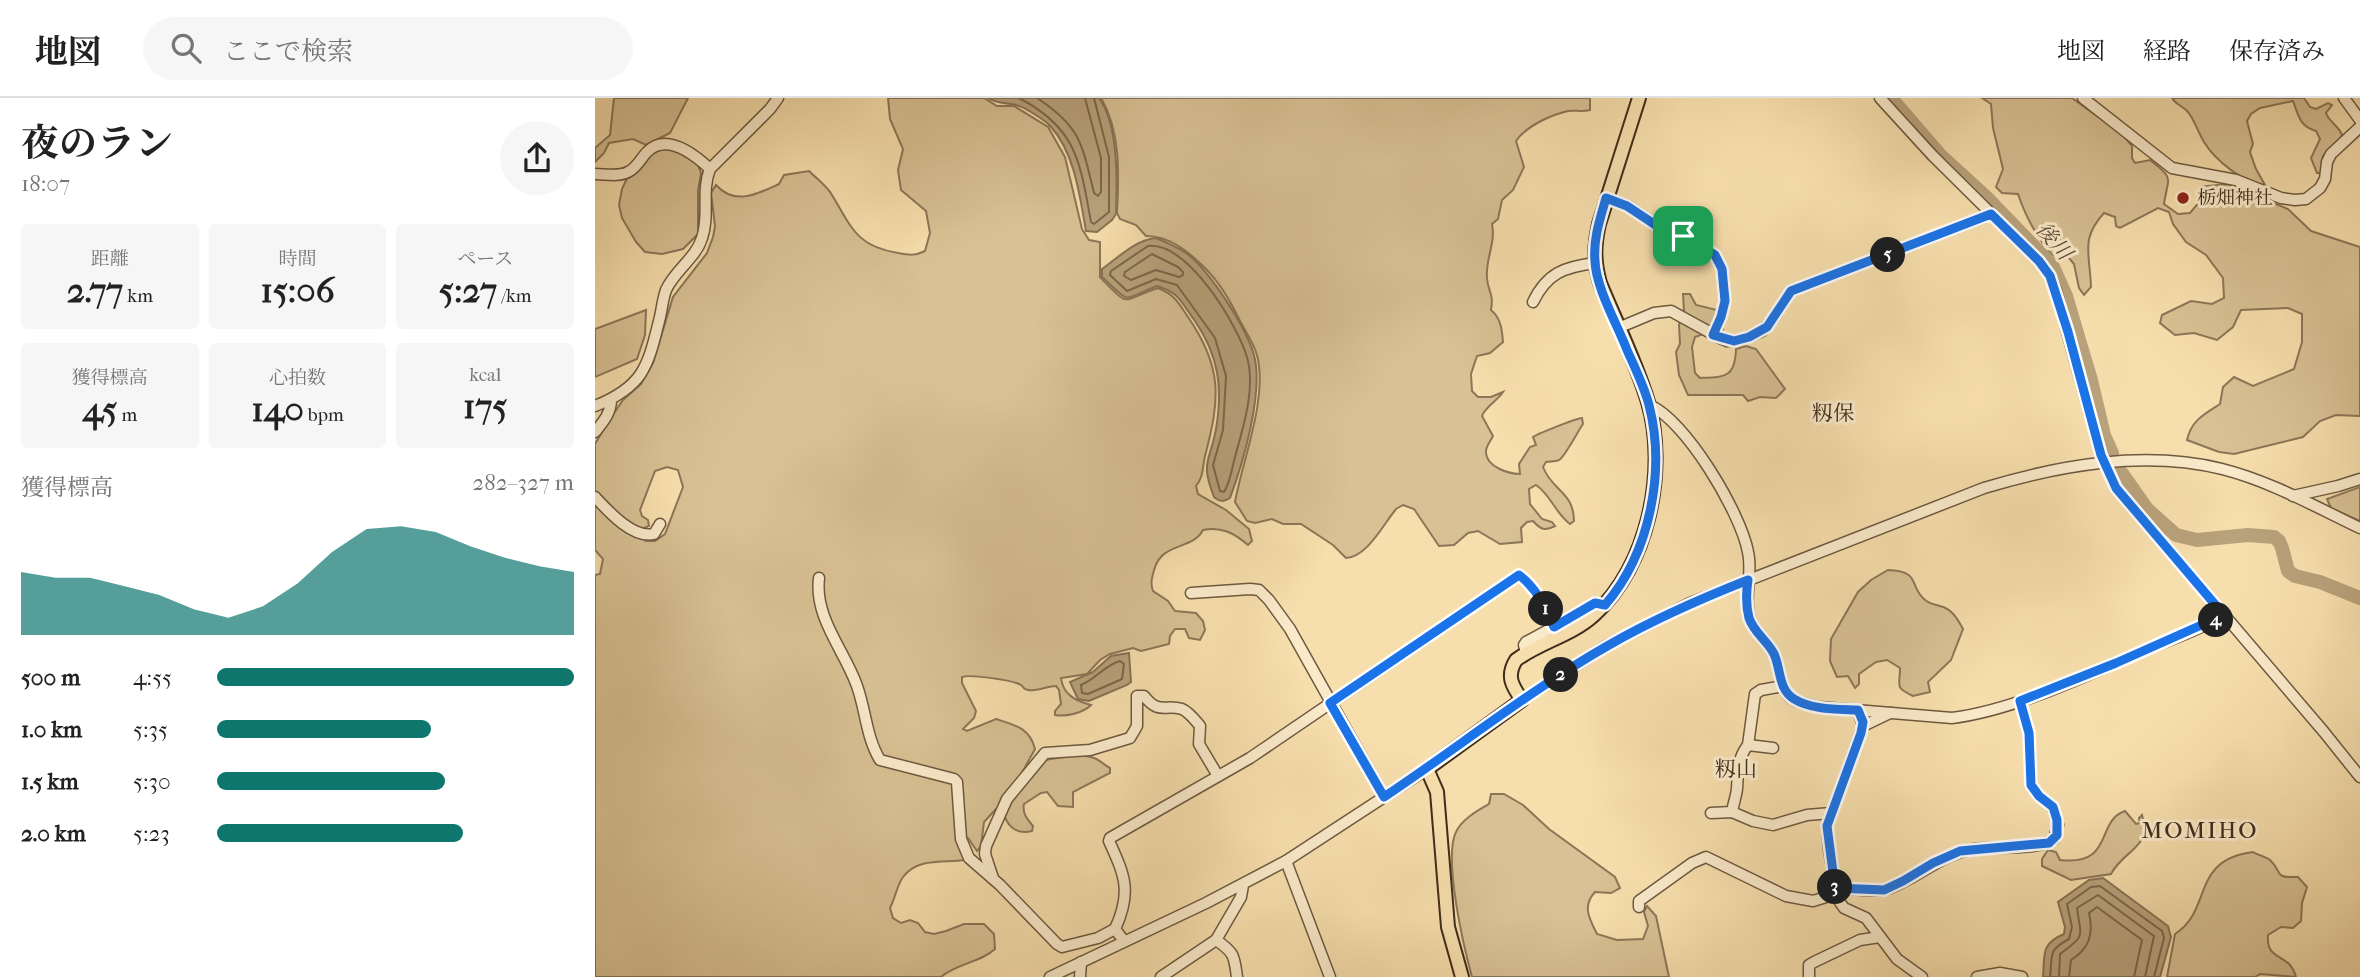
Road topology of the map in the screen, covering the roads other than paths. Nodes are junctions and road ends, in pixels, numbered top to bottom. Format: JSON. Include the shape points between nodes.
{"nodes":[{"id":1,"x":778,"y":98,"type":"edge"},
{"id":2,"x":1639,"y":98,"type":"edge"},
{"id":3,"x":1880,"y":98,"type":"edge"},
{"id":4,"x":2083,"y":98,"type":"edge"},
{"id":5,"x":2343,"y":98,"type":"edge"},
{"id":6,"x":2360,"y":120,"type":"edge"},
{"id":7,"x":2360,"y":127,"type":"edge"},
{"id":8,"x":710,"y":169,"type":"junction"},
{"id":9,"x":595,"y":174,"type":"edge"},
{"id":10,"x":1606,"y":198,"type":"junction"},
{"id":11,"x":1991,"y":214,"type":"junction"},
{"id":12,"x":1595,"y":263,"type":"junction"},
{"id":13,"x":1533,"y":302,"type":"dead end"},
{"id":14,"x":1618,"y":328,"type":"junction"},
{"id":15,"x":1713,"y":335,"type":"junction"},
{"id":16,"x":611,"y":400,"type":"junction"},
{"id":17,"x":1649,"y":405,"type":"junction"},
{"id":18,"x":595,"y":406,"type":"edge"},
{"id":19,"x":595,"y":432,"type":"edge"},
{"id":20,"x":2103,"y":462,"type":"junction"},
{"id":21,"x":2360,"y":478,"type":"edge"},
{"id":22,"x":2293,"y":496,"type":"junction"},
{"id":23,"x":595,"y":497,"type":"edge"},
{"id":24,"x":660,"y":524,"type":"dead end"},
{"id":25,"x":2360,"y":528,"type":"edge"},
{"id":26,"x":819,"y":578,"type":"dead end"},
{"id":27,"x":1748,"y":580,"type":"junction"},
{"id":28,"x":1191,"y":593,"type":"dead end"},
{"id":29,"x":1605,"y":605,"type":"junction"},
{"id":30,"x":2224,"y":615,"type":"junction"},
{"id":31,"x":1554,"y":627,"type":"junction"},
{"id":32,"x":1526,"y":653,"type":"junction"},
{"id":33,"x":1783,"y":686,"type":"junction"},
{"id":34,"x":1522,"y":700,"type":"junction"},
{"id":35,"x":2020,"y":701,"type":"junction"},
{"id":36,"x":1330,"y":703,"type":"junction"},
{"id":37,"x":1858,"y":710,"type":"junction"},
{"id":38,"x":1890,"y":712,"type":"junction"},
{"id":39,"x":1863,"y":726,"type":"junction"},
{"id":40,"x":1748,"y":745,"type":"junction"},
{"id":41,"x":1773,"y":748,"type":"dead end"},
{"id":42,"x":1427,"y":769,"type":"junction"},
{"id":43,"x":2359,"y":774,"type":"edge"},
{"id":44,"x":1219,"y":776,"type":"junction"},
{"id":45,"x":1384,"y":797,"type":"junction"},
{"id":46,"x":1732,"y":812,"type":"junction"},
{"id":47,"x":1711,"y":813,"type":"dead end"},
{"id":48,"x":1831,"y":813,"type":"junction"},
{"id":49,"x":1286,"y":861,"type":"junction"},
{"id":50,"x":993,"y":879,"type":"junction"},
{"id":51,"x":1243,"y":885,"type":"junction"},
{"id":52,"x":1836,"y":891,"type":"junction"},
{"id":53,"x":1639,"y":907,"type":"dead end"},
{"id":54,"x":1115,"y":929,"type":"junction"},
{"id":55,"x":1880,"y":937,"type":"junction"},
{"id":56,"x":1216,"y":940,"type":"junction"},
{"id":57,"x":1124,"y":941,"type":"junction"},
{"id":58,"x":1081,"y":962,"type":"junction"},
{"id":59,"x":1050,"y":977,"type":"edge"},
{"id":60,"x":1080,"y":977,"type":"edge"},
{"id":61,"x":1161,"y":977,"type":"edge"},
{"id":62,"x":1237,"y":977,"type":"edge"},
{"id":63,"x":1330,"y":977,"type":"edge"},
{"id":64,"x":1462,"y":977,"type":"edge"},
{"id":65,"x":1808,"y":977,"type":"edge"},
{"id":66,"x":1922,"y":977,"type":"edge"},
{"id":67,"x":1977,"y":977,"type":"edge"},
{"id":68,"x":2022,"y":977,"type":"edge"}],
"edges":[{"from":1,"to":8,"type":"street"},
{"from":2,"to":10,"type":"main road"},
{"from":3,"to":11,"type":"street"},
{"from":4,"to":7,"type":"street","via":[[2172,168],[2236,180],[2295,200],[2312,196],[2320,188],[2331,154]]},
{"from":5,"to":6,"type":"street"},
{"from":8,"to":9,"type":"street","via":[[676,145],[664,143],[648,151],[629,172]]},
{"from":8,"to":16,"type":"street","via":[[702,240],[666,291],[644,369],[627,390]]},
{"from":10,"to":12,"type":"main road"},
{"from":10,"to":15,"type":"street","via":[[1715,255],[1722,269],[1725,301]]},
{"from":11,"to":15,"type":"street","via":[[1791,291],[1767,327],[1749,337],[1734,341]]},
{"from":11,"to":20,"type":"street","via":[[2050,276]]},
{"from":12,"to":13,"type":"street","via":[[1552,275]]},
{"from":12,"to":14,"type":"main road"},
{"from":14,"to":15,"type":"street","via":[[1671,310]]},
{"from":14,"to":17,"type":"main road"},
{"from":16,"to":18,"type":"street"},
{"from":16,"to":19,"type":"street","via":[[604,422]]},
{"from":17,"to":27,"type":"street","via":[[1661,410],[1681,431],[1711,472],[1746,544]]},
{"from":17,"to":29,"type":"main road","via":[[1655,464],[1647,520],[1631,568]]},
{"from":20,"to":22,"type":"street","via":[[2222,469]]},
{"from":20,"to":27,"type":"street","via":[[1984,488]]},
{"from":20,"to":30,"type":"street","via":[[2116,488]]},
{"from":21,"to":22,"type":"street"},
{"from":22,"to":25,"type":"street"},
{"from":23,"to":24,"type":"street","via":[[639,533],[655,534]]},
{"from":26,"to":50,"type":"street","via":[[827,623],[857,687],[877,755],[883,762],[957,782],[964,848],[973,863]]},
{"from":27,"to":33,"type":"street","via":[[1750,622],[1776,657]]},
{"from":27,"to":34,"type":"street","via":[[1642,627]]},
{"from":28,"to":36,"type":"street","via":[[1259,590],[1290,629]]},
{"from":29,"to":31,"type":"street","via":[[1595,603]]},
{"from":29,"to":32,"type":"main road","via":[[1577,628]]},
{"from":30,"to":35,"type":"street"},
{"from":30,"to":43,"type":"street"},
{"from":31,"to":32,"type":"street","via":[[1526,642]]},
{"from":31,"to":36,"type":"street","via":[[1519,575]]},
{"from":32,"to":34,"type":"main road","via":[[1510,669],[1510,680]]},
{"from":33,"to":37,"type":"street","via":[[1788,695],[1805,704]]},
{"from":33,"to":40,"type":"street","via":[[1755,694]]},
{"from":34,"to":42,"type":"main road"},
{"from":35,"to":38,"type":"street","via":[[1952,718]]},
{"from":35,"to":52,"type":"street","via":[[2029,733],[2031,785],[2053,807],[2058,825],[2054,839],[2041,845],[1960,851],[1884,890]]},
{"from":36,"to":44,"type":"street"},
{"from":36,"to":45,"type":"street"},
{"from":37,"to":38,"type":"street"},
{"from":37,"to":39,"type":"street"},
{"from":38,"to":39,"type":"street"},
{"from":39,"to":48,"type":"street"},
{"from":40,"to":41,"type":"street"},
{"from":40,"to":46,"type":"street","via":[[1738,763]]},
{"from":42,"to":45,"type":"street"},
{"from":42,"to":64,"type":"main road","via":[[1437,792],[1448,927]]},
{"from":44,"to":50,"type":"street","via":[[1199,744],[1200,726],[1185,711],[1153,705],[1137,696],[1137,726],[1131,738],[1040,757],[1007,799],[986,846]]},
{"from":44,"to":54,"type":"street","via":[[1110,838],[1127,892]]},
{"from":45,"to":49,"type":"street"},
{"from":46,"to":47,"type":"street"},
{"from":46,"to":48,"type":"street","via":[[1773,825]]},
{"from":48,"to":52,"type":"street","via":[[1827,836]]},
{"from":49,"to":51,"type":"street"},
{"from":49,"to":63,"type":"street"},
{"from":50,"to":54,"type":"street","via":[[1062,947]]},
{"from":51,"to":56,"type":"street"},
{"from":51,"to":57,"type":"street"},
{"from":52,"to":53,"type":"street","via":[[1813,901],[1786,897],[1706,857],[1639,901]]},
{"from":52,"to":55,"type":"street","via":[[1844,908],[1865,918]]},
{"from":54,"to":57,"type":"street"},
{"from":55,"to":65,"type":"street","via":[[1852,943],[1814,962],[1809,965]]},
{"from":55,"to":66,"type":"street","via":[[1897,959]]},
{"from":56,"to":61,"type":"street"},
{"from":56,"to":62,"type":"street","via":[[1235,958]]},
{"from":57,"to":58,"type":"street"},
{"from":58,"to":59,"type":"street"},
{"from":58,"to":60,"type":"street"},
{"from":67,"to":68,"type":"street","via":[[2000,973]]}]}
